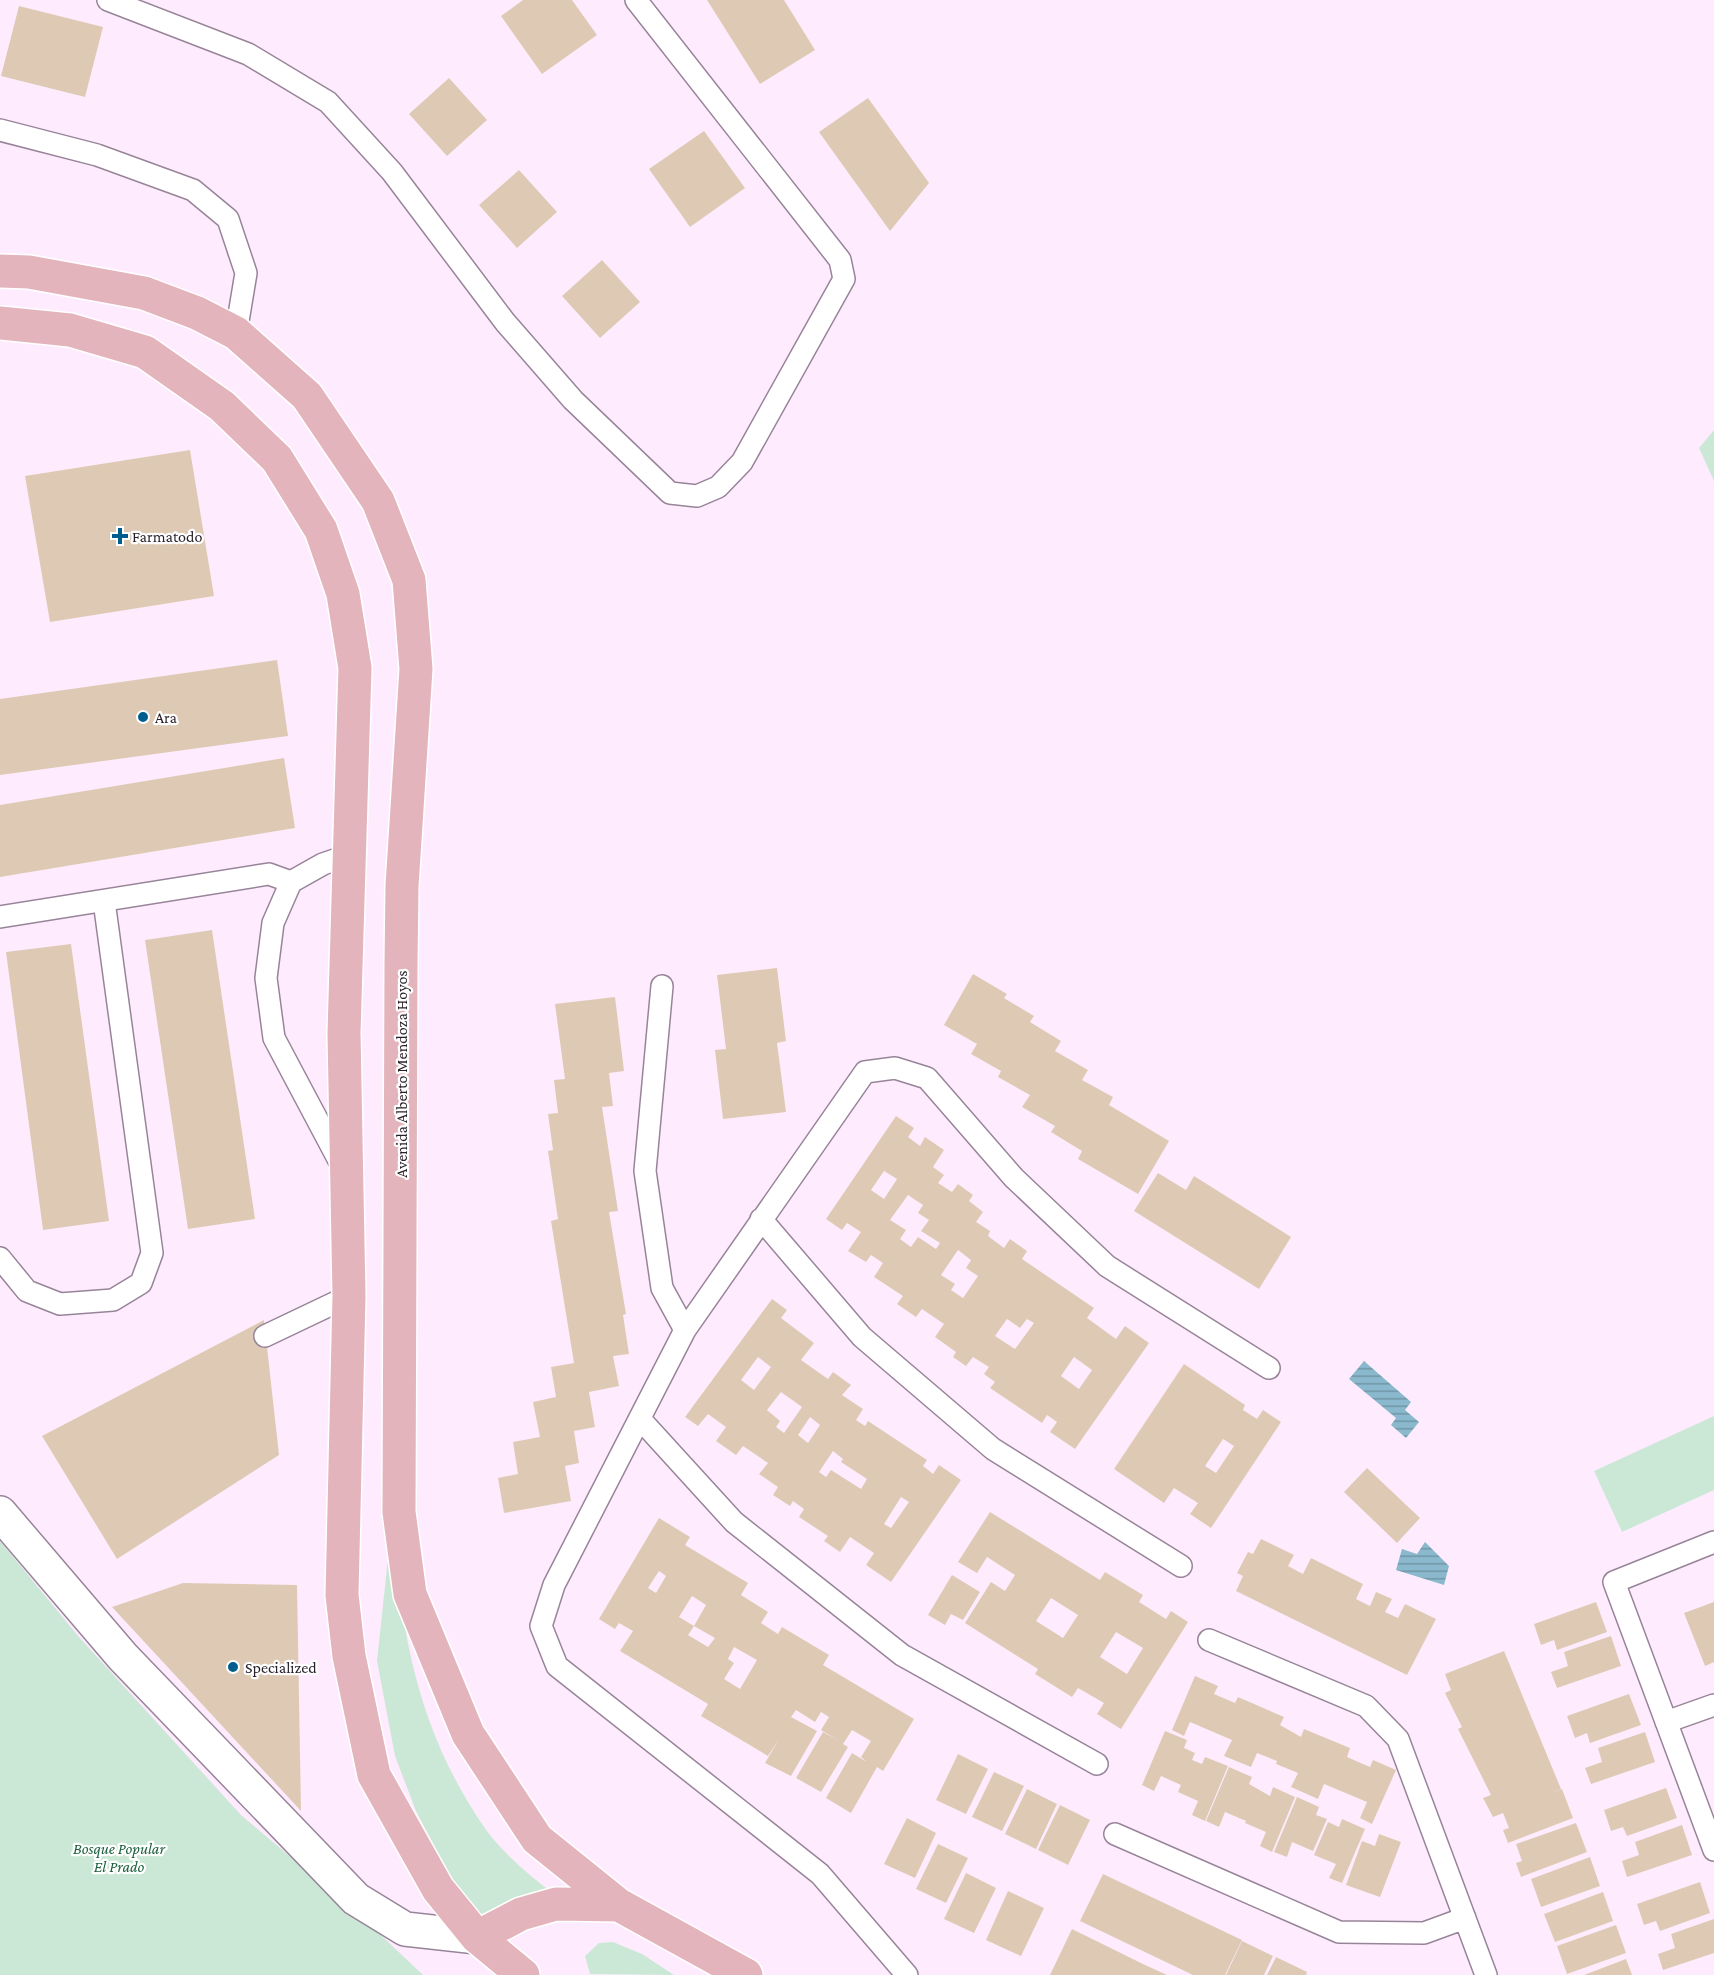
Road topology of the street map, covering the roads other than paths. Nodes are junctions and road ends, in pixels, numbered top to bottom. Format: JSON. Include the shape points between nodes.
{"nodes":[{"id":1,"x":108,"y":0,"type":"edge"},
{"id":2,"x":636,"y":0,"type":"edge"},
{"id":3,"x":131,"y":4,"type":"edge"},
{"id":4,"x":0,"y":130,"type":"edge"},
{"id":5,"x":0,"y":271,"type":"edge"},
{"id":6,"x":0,"y":323,"type":"edge"},
{"id":7,"x":236,"y":333,"type":"junction"},
{"id":8,"x":349,"y":855,"type":"junction"},
{"id":9,"x":291,"y":882,"type":"junction"},
{"id":10,"x":104,"y":901,"type":"junction"},
{"id":11,"x":0,"y":917,"type":"edge"},
{"id":12,"x":662,"y":986,"type":"dead end"},
{"id":13,"x":348,"y":1177,"type":"junction"},
{"id":14,"x":761,"y":1219,"type":"junction"},
{"id":15,"x":0,"y":1258,"type":"edge"},
{"id":16,"x":349,"y":1296,"type":"junction"},
{"id":17,"x":685,"y":1330,"type":"junction"},
{"id":18,"x":265,"y":1336,"type":"dead end"},
{"id":19,"x":1269,"y":1368,"type":"dead end"},
{"id":20,"x":640,"y":1420,"type":"junction"},
{"id":21,"x":0,"y":1513,"type":"edge"},
{"id":22,"x":1714,"y":1542,"type":"edge"},
{"id":23,"x":1181,"y":1566,"type":"dead end"},
{"id":24,"x":1209,"y":1640,"type":"dead end"},
{"id":25,"x":1714,"y":1705,"type":"edge"},
{"id":26,"x":1666,"y":1722,"type":"junction"},
{"id":27,"x":1097,"y":1764,"type":"dead end"},
{"id":28,"x":1115,"y":1834,"type":"dead end"},
{"id":29,"x":1714,"y":1850,"type":"edge"},
{"id":30,"x":620,"y":1905,"type":"junction"},
{"id":31,"x":1465,"y":1918,"type":"junction"},
{"id":32,"x":477,"y":1937,"type":"junction"},
{"id":33,"x":523,"y":1975,"type":"edge"},
{"id":34,"x":746,"y":1975,"type":"edge"},
{"id":35,"x":907,"y":1975,"type":"edge"},
{"id":36,"x":1486,"y":1975,"type":"edge"}],
"edges":[{"from":1,"to":3,"type":"lane"},
{"from":2,"to":3,"type":"lane","via":[[840,260],[844,279],[742,462],[718,487],[697,496],[670,493],[573,400],[504,322],[392,171],[328,102],[248,54]]},
{"from":4,"to":7,"type":"lane","via":[[97,155],[193,190],[228,219],[246,273]]},
{"from":5,"to":7,"type":"main road","name":"Avenida Alberto Mendoza Hoyos","via":[[28,272],[144,293]]},
{"from":6,"to":8,"type":"main road","via":[[70,330],[145,352],[222,406],[277,459],[321,530],[343,594],[355,668]]},
{"from":7,"to":30,"type":"main road","name":"Avenida Alberto Mendoza Hoyos","via":[[307,396],[378,501],[409,580],[416,669],[402,886],[399,1512],[410,1593],[468,1734],[537,1839]]},
{"from":8,"to":9,"type":"lane","via":[[322,864]]},
{"from":8,"to":13,"type":"main road","via":[[345,1033]]},
{"from":9,"to":10,"type":"lane","via":[[269,874]]},
{"from":9,"to":13,"type":"lane","via":[[273,923],[266,978],[274,1038]]},
{"from":10,"to":11,"type":"lane"},
{"from":10,"to":15,"type":"lane","via":[[152,1253],[141,1283],[113,1300],[60,1304],[27,1291]]},
{"from":12,"to":17,"type":"lane","via":[[645,1171],[662,1288]]},
{"from":13,"to":16,"type":"main road"},
{"from":14,"to":17,"type":"lane"},
{"from":14,"to":19,"type":"lane","via":[[865,1072],[895,1068],[927,1078],[1014,1178],[1107,1266]]},
{"from":14,"to":23,"type":"lane","via":[[862,1337],[993,1449]]},
{"from":16,"to":18,"type":"lane"},
{"from":16,"to":32,"type":"main road","via":[[342,1595],[349,1656],[374,1775],[438,1889]]},
{"from":17,"to":20,"type":"lane"},
{"from":20,"to":27,"type":"lane","via":[[734,1522],[902,1655]]},
{"from":20,"to":35,"type":"lane","via":[[554,1585],[541,1626],[557,1666],[820,1874]]},
{"from":21,"to":32,"type":"street","via":[[123,1657],[356,1899],[405,1929]]},
{"from":22,"to":26,"type":"lane","via":[[1614,1582]]},
{"from":24,"to":31,"type":"lane","via":[[1366,1706],[1398,1739]]},
{"from":25,"to":26,"type":"lane"},
{"from":26,"to":29,"type":"lane"},
{"from":28,"to":31,"type":"lane","via":[[1339,1932],[1424,1933]]},
{"from":30,"to":32,"type":"main road","via":[[556,1904],[521,1914]]},
{"from":30,"to":34,"type":"main road","name":"Avenida Alberto Mendoza Hoyos"},
{"from":31,"to":36,"type":"lane"},
{"from":32,"to":33,"type":"main road"}]}
